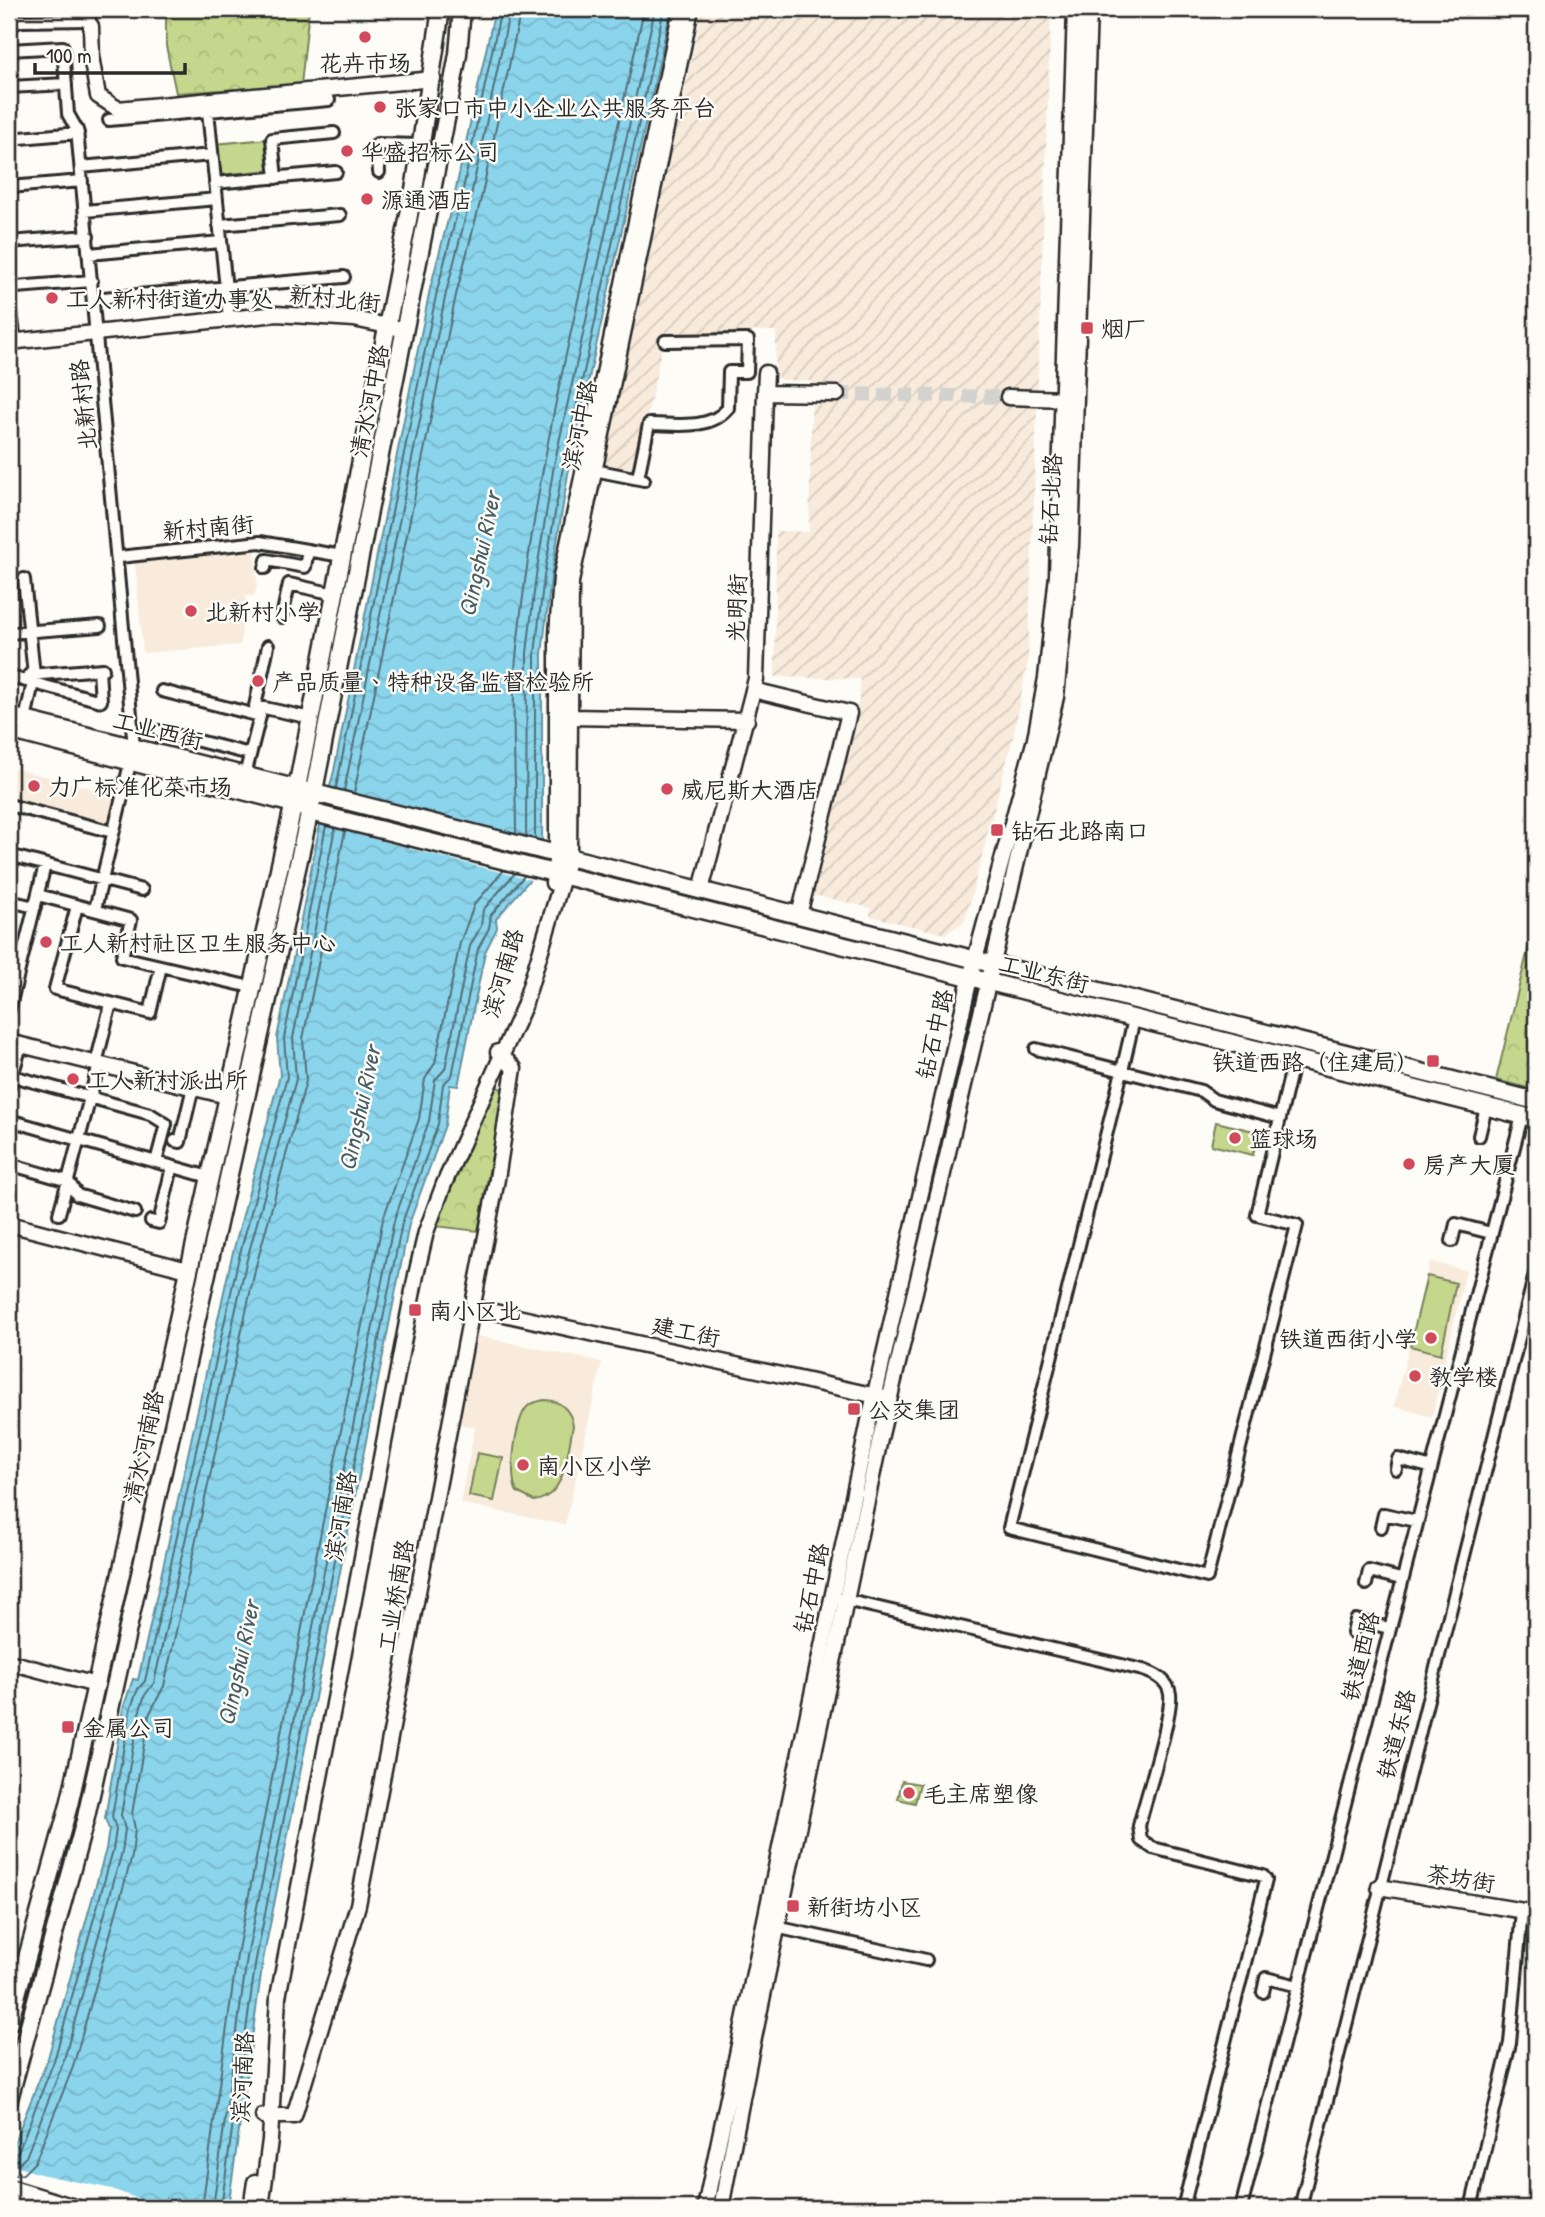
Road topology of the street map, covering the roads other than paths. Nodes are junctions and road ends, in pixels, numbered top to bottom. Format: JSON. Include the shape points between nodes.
{"nodes":[{"id":1,"x":441,"y":9,"type":"edge"},
{"id":2,"x":462,"y":9,"type":"edge"},
{"id":3,"x":681,"y":9,"type":"edge"},
{"id":4,"x":691,"y":9,"type":"edge"},
{"id":5,"x":1075,"y":9,"type":"edge"},
{"id":6,"x":1089,"y":9,"type":"edge"},
{"id":7,"x":90,"y":18,"type":"edge"},
{"id":8,"x":9,"y":28,"type":"edge"},
{"id":9,"x":9,"y":50,"type":"edge"},
{"id":10,"x":433,"y":79,"type":"junction"},
{"id":11,"x":66,"y":84,"type":"junction"},
{"id":12,"x":9,"y":87,"type":"edge"},
{"id":13,"x":329,"y":100,"type":"dead end"},
{"id":14,"x":208,"y":111,"type":"junction"},
{"id":15,"x":109,"y":120,"type":"dead end"},
{"id":16,"x":78,"y":133,"type":"junction"},
{"id":17,"x":334,"y":133,"type":"dead end"},
{"id":18,"x":9,"y":139,"type":"edge"},
{"id":19,"x":422,"y":145,"type":"junction"},
{"id":20,"x":212,"y":155,"type":"junction"},
{"id":21,"x":81,"y":167,"type":"junction"},
{"id":22,"x":336,"y":172,"type":"dead end"},
{"id":23,"x":379,"y":172,"type":"dead end"},
{"id":24,"x":276,"y":178,"type":"junction"},
{"id":25,"x":82,"y":181,"type":"junction"},
{"id":26,"x":215,"y":183,"type":"junction"},
{"id":27,"x":9,"y":187,"type":"edge"},
{"id":28,"x":217,"y":199,"type":"junction"},
{"id":29,"x":85,"y":211,"type":"junction"},
{"id":30,"x":340,"y":215,"type":"dead end"},
{"id":31,"x":219,"y":225,"type":"junction"},
{"id":32,"x":88,"y":236,"type":"junction"},
{"id":33,"x":9,"y":242,"type":"edge"},
{"id":34,"x":221,"y":242,"type":"junction"},
{"id":35,"x":89,"y":254,"type":"junction"},
{"id":36,"x":344,"y":277,"type":"dead end"},
{"id":37,"x":92,"y":281,"type":"junction"},
{"id":38,"x":16,"y":286,"type":"dead end"},
{"id":39,"x":226,"y":288,"type":"junction"},
{"id":40,"x":9,"y":297,"type":"edge"},
{"id":41,"x":103,"y":298,"type":"dead end"},
{"id":42,"x":229,"y":318,"type":"junction"},
{"id":43,"x":387,"y":326,"type":"junction"},
{"id":44,"x":406,"y":330,"type":"junction"},
{"id":45,"x":97,"y":335,"type":"junction"},
{"id":46,"x":13,"y":338,"type":"edge"},
{"id":47,"x":665,"y":341,"type":"dead end"},
{"id":48,"x":747,"y":372,"type":"junction"},
{"id":49,"x":766,"y":373,"type":"joint"},
{"id":50,"x":765,"y":393,"type":"junction"},
{"id":51,"x":837,"y":394,"type":"tunnel mouth"},
{"id":52,"x":1008,"y":397,"type":"tunnel mouth"},
{"id":53,"x":1064,"y":399,"type":"junction"},
{"id":54,"x":587,"y":469,"type":"junction"},
{"id":55,"x":308,"y":550,"type":"junction"},
{"id":56,"x":342,"y":556,"type":"junction"},
{"id":57,"x":119,"y":557,"type":"junction"},
{"id":58,"x":265,"y":568,"type":"dead end"},
{"id":59,"x":24,"y":579,"type":"dead end"},
{"id":60,"x":335,"y":594,"type":"junction"},
{"id":61,"x":282,"y":617,"type":"dead end"},
{"id":62,"x":100,"y":626,"type":"dead end"},
{"id":63,"x":30,"y":631,"type":"junction"},
{"id":64,"x":9,"y":633,"type":"edge"},
{"id":65,"x":268,"y":646,"type":"dead end"},
{"id":66,"x":10,"y":677,"type":"edge"},
{"id":67,"x":34,"y":679,"type":"junction"},
{"id":68,"x":753,"y":690,"type":"junction"},
{"id":69,"x":162,"y":691,"type":"dead end"},
{"id":70,"x":568,"y":717,"type":"junction"},
{"id":71,"x":311,"y":718,"type":"junction"},
{"id":72,"x":747,"y":720,"type":"junction"},
{"id":73,"x":16,"y":725,"type":"edge"},
{"id":74,"x":159,"y":731,"type":"dead end"},
{"id":75,"x":132,"y":754,"type":"junction"},
{"id":76,"x":250,"y":754,"type":"junction"},
{"id":77,"x":301,"y":767,"type":"junction"},
{"id":78,"x":245,"y":775,"type":"junction"},
{"id":79,"x":265,"y":788,"type":"junction"},
{"id":80,"x":295,"y":797,"type":"junction"},
{"id":81,"x":9,"y":805,"type":"edge"},
{"id":82,"x":316,"y":809,"type":"junction"},
{"id":83,"x":113,"y":832,"type":"junction"},
{"id":84,"x":287,"y":833,"type":"junction"},
{"id":85,"x":557,"y":854,"type":"junction"},
{"id":86,"x":9,"y":855,"type":"edge"},
{"id":87,"x":45,"y":865,"type":"junction"},
{"id":88,"x":553,"y":873,"type":"junction"},
{"id":89,"x":102,"y":880,"type":"junction"},
{"id":90,"x":142,"y":890,"type":"dead end"},
{"id":91,"x":701,"y":890,"type":"junction"},
{"id":92,"x":38,"y":895,"type":"junction"},
{"id":93,"x":9,"y":901,"type":"edge"},
{"id":94,"x":96,"y":905,"type":"dead end"},
{"id":95,"x":77,"y":906,"type":"junction"},
{"id":96,"x":35,"y":907,"type":"junction"},
{"id":97,"x":799,"y":915,"type":"junction"},
{"id":98,"x":9,"y":953,"type":"edge"},
{"id":99,"x":22,"y":957,"type":"junction"},
{"id":100,"x":975,"y":960,"type":"junction"},
{"id":101,"x":992,"y":964,"type":"junction"},
{"id":102,"x":161,"y":966,"type":"junction"},
{"id":103,"x":970,"y":978,"type":"junction"},
{"id":104,"x":987,"y":982,"type":"junction"},
{"id":105,"x":251,"y":987,"type":"junction"},
{"id":106,"x":111,"y":1003,"type":"junction"},
{"id":107,"x":9,"y":1006,"type":"edge"},
{"id":108,"x":1134,"y":1019,"type":"junction"},
{"id":109,"x":15,"y":1044,"type":"edge"},
{"id":110,"x":1036,"y":1049,"type":"dead end"},
{"id":111,"x":501,"y":1054,"type":"junction"},
{"id":112,"x":1294,"y":1059,"type":"junction"},
{"id":113,"x":98,"y":1064,"type":"junction"},
{"id":114,"x":1122,"y":1071,"type":"junction"},
{"id":115,"x":10,"y":1079,"type":"edge"},
{"id":116,"x":193,"y":1087,"type":"junction"},
{"id":117,"x":227,"y":1096,"type":"junction"},
{"id":118,"x":90,"y":1097,"type":"junction"},
{"id":119,"x":1536,"y":1101,"type":"edge"},
{"id":120,"x":1486,"y":1107,"type":"junction"},
{"id":121,"x":1280,"y":1118,"type":"junction"},
{"id":122,"x":1529,"y":1118,"type":"edge"},
{"id":123,"x":9,"y":1120,"type":"edge"},
{"id":124,"x":1479,"y":1136,"type":"dead end"},
{"id":125,"x":79,"y":1140,"type":"junction"},
{"id":126,"x":175,"y":1141,"type":"dead end"},
{"id":127,"x":156,"y":1162,"type":"junction"},
{"id":128,"x":9,"y":1164,"type":"edge"},
{"id":129,"x":172,"y":1167,"type":"junction"},
{"id":130,"x":209,"y":1177,"type":"junction"},
{"id":131,"x":68,"y":1181,"type":"junction"},
{"id":132,"x":135,"y":1212,"type":"dead end"},
{"id":133,"x":60,"y":1214,"type":"dead end"},
{"id":134,"x":150,"y":1221,"type":"dead end"},
{"id":135,"x":9,"y":1224,"type":"edge"},
{"id":136,"x":1491,"y":1233,"type":"junction"},
{"id":137,"x":1452,"y":1241,"type":"dead end"},
{"id":138,"x":188,"y":1270,"type":"junction"},
{"id":139,"x":1536,"y":1270,"type":"edge"},
{"id":140,"x":472,"y":1307,"type":"junction"},
{"id":141,"x":882,"y":1398,"type":"junction"},
{"id":142,"x":1429,"y":1467,"type":"junction"},
{"id":143,"x":1396,"y":1469,"type":"dead end"},
{"id":144,"x":1416,"y":1521,"type":"junction"},
{"id":145,"x":1381,"y":1527,"type":"dead end"},
{"id":146,"x":1401,"y":1579,"type":"junction"},
{"id":147,"x":1366,"y":1584,"type":"dead end"},
{"id":148,"x":839,"y":1598,"type":"junction"},
{"id":149,"x":1389,"y":1628,"type":"junction"},
{"id":150,"x":1353,"y":1633,"type":"dead end"},
{"id":151,"x":9,"y":1662,"type":"edge"},
{"id":152,"x":96,"y":1685,"type":"junction"},
{"id":153,"x":1379,"y":1887,"type":"junction"},
{"id":154,"x":1529,"y":1912,"type":"edge"},
{"id":155,"x":770,"y":1926,"type":"junction"},
{"id":156,"x":926,"y":1959,"type":"dead end"},
{"id":157,"x":1298,"y":1986,"type":"junction"},
{"id":158,"x":1263,"y":1992,"type":"dead end"},
{"id":159,"x":9,"y":2023,"type":"edge"},
{"id":160,"x":9,"y":2099,"type":"edge"},
{"id":161,"x":266,"y":2116,"type":"junction"},
{"id":162,"x":9,"y":2187,"type":"edge"},
{"id":163,"x":9,"y":2202,"type":"edge"},
{"id":164,"x":30,"y":2208,"type":"edge"},
{"id":165,"x":78,"y":2208,"type":"edge"},
{"id":166,"x":251,"y":2208,"type":"edge"},
{"id":167,"x":261,"y":2208,"type":"edge"},
{"id":168,"x":705,"y":2208,"type":"edge"},
{"id":169,"x":721,"y":2208,"type":"edge"},
{"id":170,"x":1183,"y":2208,"type":"edge"},
{"id":171,"x":1241,"y":2208,"type":"edge"},
{"id":172,"x":1300,"y":2208,"type":"edge"},
{"id":173,"x":1471,"y":2208,"type":"edge"}],
"edges":[{"from":1,"to":10,"type":"main road","name":"清水河中路"},
{"from":2,"to":44,"type":"main road","name":"清水河中路","via":[[458,54]]},
{"from":3,"to":54,"type":"main road","name":"滨河中路"},
{"from":4,"to":54,"type":"main road","name":"滨河中路"},
{"from":5,"to":53,"type":"main road","name":"钻石北路"},
{"from":6,"to":101,"type":"main road","name":"钻石北路","via":[[1066,614],[1047,737]]},
{"from":7,"to":8,"type":"street","via":[[19,21]]},
{"from":7,"to":10,"type":"main road","via":[[98,96],[118,109]]},
{"from":9,"to":11,"type":"street","name":"北新村路","via":[[63,47]]},
{"from":10,"to":19,"type":"main road","name":"清水河中路"},
{"from":11,"to":12,"type":"street"},
{"from":11,"to":16,"type":"street","name":"北新村路","via":[[68,114]]},
{"from":13,"to":14,"type":"street"},
{"from":14,"to":15,"type":"street"},
{"from":14,"to":20,"type":"street"},
{"from":16,"to":18,"type":"street"},
{"from":16,"to":21,"type":"street","name":"北新村路"},
{"from":17,"to":24,"type":"street","via":[[272,139]]},
{"from":19,"to":23,"type":"street","via":[[377,144]]},
{"from":19,"to":43,"type":"main road","name":"清水河中路"},
{"from":20,"to":21,"type":"street"},
{"from":20,"to":26,"type":"street"},
{"from":21,"to":25,"type":"street","name":"北新村路"},
{"from":22,"to":24,"type":"street"},
{"from":24,"to":26,"type":"street"},
{"from":25,"to":27,"type":"street"},
{"from":25,"to":29,"type":"street","name":"北新村路"},
{"from":26,"to":28,"type":"street"},
{"from":28,"to":29,"type":"street"},
{"from":28,"to":31,"type":"street"},
{"from":29,"to":32,"type":"street","name":"北新村路"},
{"from":30,"to":31,"type":"street"},
{"from":31,"to":34,"type":"street"},
{"from":32,"to":33,"type":"street"},
{"from":32,"to":35,"type":"street","name":"北新村路"},
{"from":34,"to":35,"type":"street"},
{"from":34,"to":39,"type":"street"},
{"from":35,"to":37,"type":"street","name":"北新村路"},
{"from":36,"to":39,"type":"street"},
{"from":37,"to":38,"type":"street"},
{"from":37,"to":45,"type":"street","name":"北新村路"},
{"from":39,"to":41,"type":"street"},
{"from":39,"to":42,"type":"street"},
{"from":40,"to":46,"type":"street"},
{"from":42,"to":43,"type":"main road","name":"新村北街","via":[[318,316]]},
{"from":42,"to":45,"type":"main road","name":"新村北街"},
{"from":43,"to":44,"type":"main road","name":"新村北街"},
{"from":43,"to":56,"type":"main road","name":"清水河中路"},
{"from":44,"to":82,"type":"main road","name":"清水河中路","via":[[317,780]]},
{"from":45,"to":46,"type":"main road","name":"新村北街"},
{"from":45,"to":57,"type":"street","name":"北新村路"},
{"from":47,"to":48,"type":"street","via":[[748,340]]},
{"from":48,"to":49,"type":"street"},
{"from":48,"to":54,"type":"street","via":[[729,372],[727,408],[713,421],[649,424],[641,479]]},
{"from":49,"to":50,"type":"main road","name":"光明街"},
{"from":50,"to":51,"type":"main road"},
{"from":50,"to":68,"type":"main road","name":"光明街"},
{"from":52,"to":53,"type":"main road"},
{"from":53,"to":100,"type":"main road","name":"钻石北路","via":[[1057,575],[1046,678],[1035,738]]},
{"from":54,"to":70,"type":"main road","name":"滨河中路","via":[[569,607]]},
{"from":54,"to":85,"type":"main road","name":"滨河中路","via":[[558,601]]},
{"from":55,"to":56,"type":"street","name":"新村南街"},
{"from":55,"to":57,"type":"street","name":"新村南街","via":[[260,542]]},
{"from":55,"to":58,"type":"street","via":[[305,567],[267,560]]},
{"from":56,"to":60,"type":"main road","name":"清水河中路"},
{"from":57,"to":75,"type":"street","name":"北新村路"},
{"from":59,"to":63,"type":"street"},
{"from":60,"to":61,"type":"street","via":[[289,584]]},
{"from":60,"to":71,"type":"main road","name":"清水河中路"},
{"from":62,"to":63,"type":"street"},
{"from":63,"to":64,"type":"street"},
{"from":63,"to":67,"type":"street"},
{"from":65,"to":71,"type":"street","via":[[255,706]]},
{"from":66,"to":67,"type":"street"},
{"from":67,"to":67,"type":"street","via":[[101,670],[101,701]]},
{"from":67,"to":73,"type":"street"},
{"from":68,"to":72,"type":"main road","name":"光明街"},
{"from":68,"to":97,"type":"main road","via":[[849,713]]},
{"from":69,"to":76,"type":"street","via":[[260,716]]},
{"from":70,"to":72,"type":"main road"},
{"from":70,"to":85,"type":"main road","name":"滨河中路"},
{"from":71,"to":77,"type":"main road","name":"清水河中路"},
{"from":72,"to":91,"type":"main road","name":"光明街"},
{"from":73,"to":75,"type":"main road","name":"工业西街"},
{"from":74,"to":76,"type":"street"},
{"from":75,"to":78,"type":"main road","name":"工业西街"},
{"from":75,"to":79,"type":"main road","name":"工业西街"},
{"from":75,"to":83,"type":"street","name":"北新村路"},
{"from":76,"to":78,"type":"street"},
{"from":77,"to":79,"type":"main road","via":[[296,774]]},
{"from":77,"to":80,"type":"main road","name":"清水河中路"},
{"from":78,"to":79,"type":"main road","name":"工业西街"},
{"from":79,"to":80,"type":"main road","name":"工业西街"},
{"from":79,"to":84,"type":"main road","via":[[280,810]]},
{"from":80,"to":82,"type":"main road","name":"工业西街"},
{"from":80,"to":84,"type":"main road","name":"清水河南路"},
{"from":81,"to":83,"type":"street"},
{"from":82,"to":85,"type":"main road","name":"工业东街"},
{"from":82,"to":88,"type":"main road","name":"工业东街"},
{"from":82,"to":160,"type":"main road","name":"清水河南路","via":[[86,1817]]},
{"from":83,"to":89,"type":"street","name":"北新村路"},
{"from":84,"to":105,"type":"main road","name":"清水河南路"},
{"from":85,"to":88,"type":"main road","name":"滨河南路"},
{"from":85,"to":91,"type":"main road","name":"工业东街"},
{"from":86,"to":87,"type":"street"},
{"from":87,"to":89,"type":"street"},
{"from":87,"to":92,"type":"street"},
{"from":88,"to":103,"type":"main road","name":"工业东街"},
{"from":88,"to":111,"type":"main road","name":"滨河南路"},
{"from":89,"to":90,"type":"street"},
{"from":89,"to":94,"type":"street","name":"北新村路"},
{"from":91,"to":97,"type":"main road","name":"工业东街"},
{"from":92,"to":95,"type":"street"},
{"from":92,"to":96,"type":"street"},
{"from":93,"to":96,"type":"street"},
{"from":95,"to":102,"type":"street","via":[[131,920],[122,957]]},
{"from":95,"to":106,"type":"street","via":[[55,989]]},
{"from":96,"to":99,"type":"street"},
{"from":97,"to":100,"type":"main road","name":"工业东街"},
{"from":98,"to":99,"type":"street"},
{"from":99,"to":107,"type":"street"},
{"from":100,"to":101,"type":"main road","name":"工业东街"},
{"from":100,"to":103,"type":"main road","name":"钻石北路"},
{"from":101,"to":104,"type":"main road","name":"钻石北路"},
{"from":101,"to":119,"type":"main road","name":"工业东街"},
{"from":102,"to":105,"type":"street"},
{"from":102,"to":106,"type":"street","via":[[150,1013]]},
{"from":103,"to":104,"type":"main road","name":"工业东街"},
{"from":103,"to":141,"type":"main road","name":"钻石中路"},
{"from":104,"to":108,"type":"main road","name":"工业东街"},
{"from":104,"to":141,"type":"main road","name":"钻石中路"},
{"from":105,"to":117,"type":"main road","name":"清水河南路"},
{"from":106,"to":113,"type":"street"},
{"from":108,"to":112,"type":"main road","name":"工业东街"},
{"from":108,"to":114,"type":"street"},
{"from":109,"to":113,"type":"main road"},
{"from":109,"to":115,"type":"street"},
{"from":110,"to":114,"type":"street"},
{"from":111,"to":140,"type":"main road","name":"工业桥南路","via":[[514,1068]]},
{"from":111,"to":161,"type":"main road","name":"滨河南路","via":[[444,1184],[416,1275],[278,1997]]},
{"from":112,"to":120,"type":"main road","name":"工业东街"},
{"from":112,"to":121,"type":"street"},
{"from":113,"to":116,"type":"main road"},
{"from":113,"to":118,"type":"street"},
{"from":114,"to":121,"type":"street"},
{"from":114,"to":121,"type":"street","via":[[1009,1528],[1208,1577],[1297,1225],[1256,1215]]},
{"from":115,"to":118,"type":"street"},
{"from":116,"to":117,"type":"main road"},
{"from":116,"to":126,"type":"street","via":[[180,1142]]},
{"from":117,"to":130,"type":"main road","name":"清水河南路"},
{"from":118,"to":125,"type":"street"},
{"from":118,"to":127,"type":"street","via":[[150,1114],[166,1124]]},
{"from":120,"to":122,"type":"main road","name":"工业东街"},
{"from":120,"to":124,"type":"street"},
{"from":122,"to":136,"type":"street","name":"铁道西路"},
{"from":123,"to":125,"type":"street"},
{"from":125,"to":127,"type":"street"},
{"from":125,"to":131,"type":"street"},
{"from":127,"to":129,"type":"street"},
{"from":128,"to":131,"type":"street"},
{"from":129,"to":130,"type":"street"},
{"from":129,"to":134,"type":"street","via":[[159,1223]]},
{"from":130,"to":138,"type":"main road","name":"清水河南路"},
{"from":131,"to":132,"type":"street","via":[[76,1195]]},
{"from":131,"to":133,"type":"street"},
{"from":135,"to":138,"type":"main road"},
{"from":136,"to":137,"type":"street","via":[[1456,1224]]},
{"from":136,"to":142,"type":"street","name":"铁道西路"},
{"from":138,"to":152,"type":"main road","name":"清水河南路"},
{"from":139,"to":153,"type":"street","name":"铁道东路"},
{"from":140,"to":141,"type":"main road","name":"建工街"},
{"from":140,"to":161,"type":"main road","name":"工业桥南路","via":[[358,1905],[294,2116]]},
{"from":141,"to":148,"type":"main road","name":"钻石中路"},
{"from":142,"to":143,"type":"street","via":[[1398,1459]]},
{"from":142,"to":144,"type":"street","name":"铁道西路"},
{"from":144,"to":145,"type":"street","via":[[1384,1514]]},
{"from":144,"to":146,"type":"street","name":"铁道西路"},
{"from":146,"to":147,"type":"street","via":[[1369,1571]]},
{"from":146,"to":149,"type":"street","name":"铁道西路"},
{"from":148,"to":155,"type":"main road","name":"钻石中路"},
{"from":148,"to":170,"type":"street","via":[[1143,1670],[1167,1686],[1169,1707],[1139,1826],[1141,1840],[1266,1880]]},
{"from":149,"to":150,"type":"street","via":[[1356,1620]]},
{"from":149,"to":157,"type":"street","name":"铁道西路"},
{"from":151,"to":152,"type":"main road"},
{"from":152,"to":159,"type":"main road","name":"清水河南路","via":[[66,1816]]},
{"from":153,"to":154,"type":"main road","name":"茶坊街"},
{"from":153,"to":172,"type":"street","name":"铁道东路"},
{"from":154,"to":173,"type":"street","via":[[1510,2043]]},
{"from":155,"to":156,"type":"street"},
{"from":155,"to":168,"type":"main road","name":"钻石中路"},
{"from":155,"to":169,"type":"main road","name":"钻石中路"},
{"from":157,"to":158,"type":"street","via":[[1266,1978]]},
{"from":157,"to":171,"type":"street","name":"铁道西路"},
{"from":161,"to":166,"type":"main road","name":"滨河南路"},
{"from":161,"to":167,"type":"main road","name":"滨河南路"},
{"from":162,"to":165,"type":"main road"},
{"from":163,"to":164,"type":"main road"}]}
